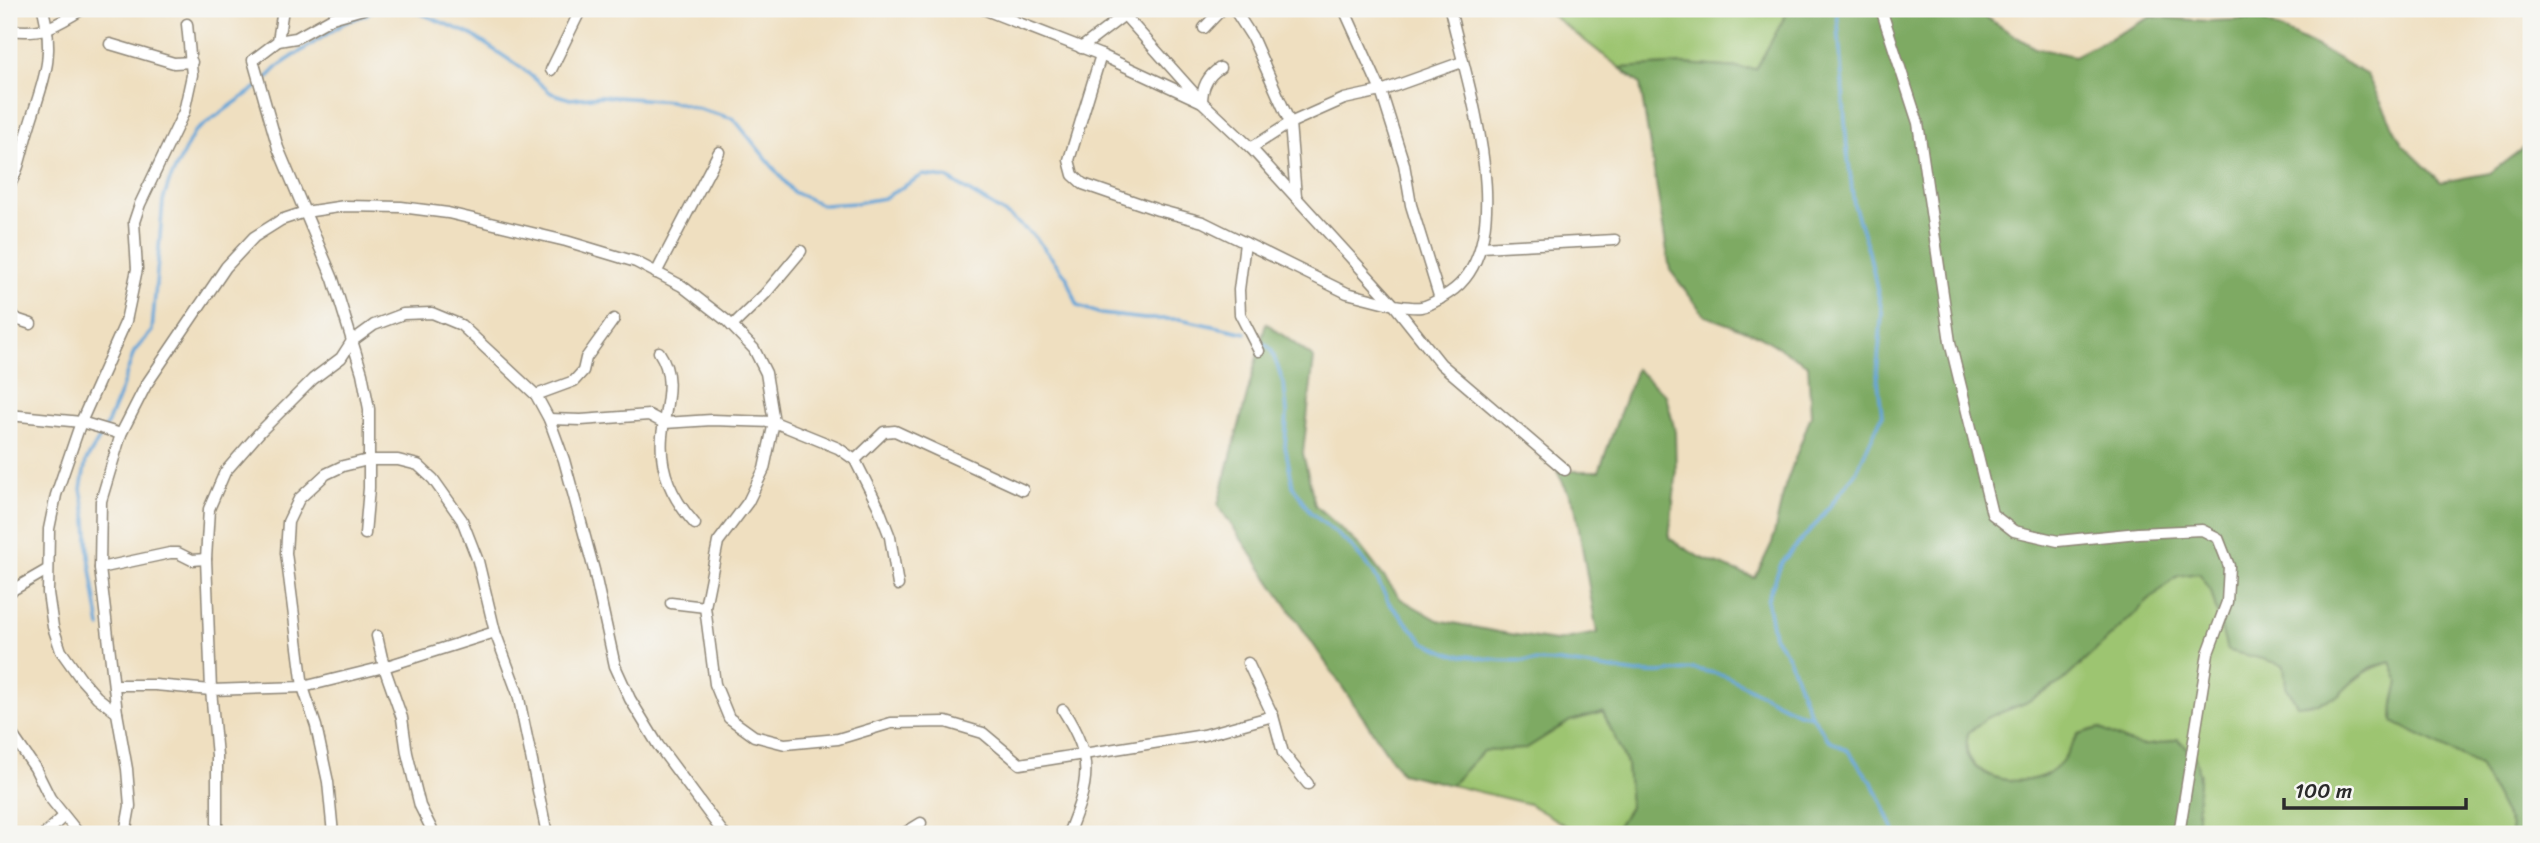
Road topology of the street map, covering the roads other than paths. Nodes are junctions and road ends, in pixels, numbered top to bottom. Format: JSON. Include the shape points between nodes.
{"nodes":[{"id":1,"x":43,"y":9,"type":"edge"},
{"id":2,"x":83,"y":9,"type":"edge"},
{"id":3,"x":283,"y":9,"type":"edge"},
{"id":4,"x":362,"y":9,"type":"edge"},
{"id":5,"x":581,"y":9,"type":"edge"},
{"id":6,"x":983,"y":9,"type":"edge"},
{"id":7,"x":1222,"y":9,"type":"edge"},
{"id":8,"x":1234,"y":9,"type":"edge"},
{"id":9,"x":1344,"y":9,"type":"edge"},
{"id":10,"x":1450,"y":9,"type":"edge"},
{"id":11,"x":1881,"y":9,"type":"edge"},
{"id":12,"x":1121,"y":12,"type":"edge"},
{"id":13,"x":187,"y":24,"type":"dead end"},
{"id":14,"x":1204,"y":28,"type":"dead end"},
{"id":15,"x":48,"y":29,"type":"junction"},
{"id":16,"x":9,"y":30,"type":"edge"},
{"id":17,"x":278,"y":41,"type":"junction"},
{"id":18,"x":110,"y":44,"type":"dead end"},
{"id":19,"x":1081,"y":48,"type":"junction"},
{"id":20,"x":1101,"y":55,"type":"junction"},
{"id":21,"x":192,"y":62,"type":"junction"},
{"id":22,"x":1462,"y":62,"type":"junction"},
{"id":23,"x":1220,"y":68,"type":"dead end"},
{"id":24,"x":551,"y":70,"type":"dead end"},
{"id":25,"x":1381,"y":91,"type":"junction"},
{"id":26,"x":1202,"y":102,"type":"junction"},
{"id":27,"x":1290,"y":123,"type":"junction"},
{"id":28,"x":1251,"y":148,"type":"junction"},
{"id":29,"x":719,"y":152,"type":"dead end"},
{"id":30,"x":13,"y":171,"type":"edge"},
{"id":31,"x":9,"y":186,"type":"edge"},
{"id":32,"x":1296,"y":197,"type":"junction"},
{"id":33,"x":305,"y":212,"type":"junction"},
{"id":34,"x":1615,"y":240,"type":"dead end"},
{"id":35,"x":1245,"y":243,"type":"junction"},
{"id":36,"x":1481,"y":247,"type":"junction"},
{"id":37,"x":801,"y":251,"type":"dead end"},
{"id":38,"x":656,"y":272,"type":"junction"},
{"id":39,"x":1440,"y":299,"type":"junction"},
{"id":40,"x":1394,"y":305,"type":"junction"},
{"id":41,"x":9,"y":313,"type":"edge"},
{"id":42,"x":614,"y":319,"type":"dead end"},
{"id":43,"x":31,"y":324,"type":"dead end"},
{"id":44,"x":732,"y":326,"type":"junction"},
{"id":45,"x":352,"y":341,"type":"junction"},
{"id":46,"x":1259,"y":351,"type":"dead end"},
{"id":47,"x":659,"y":352,"type":"dead end"},
{"id":48,"x":536,"y":395,"type":"junction"},
{"id":49,"x":9,"y":415,"type":"edge"},
{"id":50,"x":549,"y":419,"type":"junction"},
{"id":51,"x":81,"y":422,"type":"junction"},
{"id":52,"x":774,"y":422,"type":"junction"},
{"id":53,"x":664,"y":423,"type":"junction"},
{"id":54,"x":121,"y":434,"type":"junction"},
{"id":55,"x":368,"y":460,"type":"junction"},
{"id":56,"x":855,"y":460,"type":"junction"},
{"id":57,"x":1565,"y":470,"type":"dead end"},
{"id":58,"x":1023,"y":490,"type":"dead end"},
{"id":59,"x":695,"y":524,"type":"dead end"},
{"id":60,"x":365,"y":534,"type":"dead end"},
{"id":61,"x":206,"y":559,"type":"junction"},
{"id":62,"x":100,"y":568,"type":"junction"},
{"id":63,"x":47,"y":570,"type":"junction"},
{"id":64,"x":898,"y":585,"type":"dead end"},
{"id":65,"x":9,"y":592,"type":"edge"},
{"id":66,"x":671,"y":603,"type":"dead end"},
{"id":67,"x":705,"y":607,"type":"junction"},
{"id":68,"x":495,"y":632,"type":"junction"},
{"id":69,"x":377,"y":636,"type":"dead end"},
{"id":70,"x":1248,"y":663,"type":"dead end"},
{"id":71,"x":384,"y":667,"type":"junction"},
{"id":72,"x":114,"y":685,"type":"junction"},
{"id":73,"x":303,"y":687,"type":"junction"},
{"id":74,"x":211,"y":690,"type":"junction"},
{"id":75,"x":1063,"y":710,"type":"dead end"},
{"id":76,"x":117,"y":713,"type":"junction"},
{"id":77,"x":1273,"y":716,"type":"junction"},
{"id":78,"x":9,"y":730,"type":"edge"},
{"id":79,"x":1084,"y":752,"type":"junction"},
{"id":80,"x":1308,"y":784,"type":"dead end"},
{"id":81,"x":64,"y":816,"type":"junction"},
{"id":82,"x":921,"y":822,"type":"dead end"},
{"id":83,"x":45,"y":834,"type":"edge"},
{"id":84,"x":79,"y":834,"type":"edge"},
{"id":85,"x":125,"y":834,"type":"edge"},
{"id":86,"x":217,"y":834,"type":"edge"},
{"id":87,"x":333,"y":834,"type":"edge"},
{"id":88,"x":433,"y":834,"type":"edge"},
{"id":89,"x":547,"y":834,"type":"edge"},
{"id":90,"x":724,"y":834,"type":"edge"},
{"id":91,"x":903,"y":834,"type":"edge"},
{"id":92,"x":1068,"y":834,"type":"edge"},
{"id":93,"x":2179,"y":834,"type":"edge"}],
"edges":[{"from":1,"to":15,"type":"street"},
{"from":2,"to":15,"type":"street"},
{"from":3,"to":17,"type":"street"},
{"from":4,"to":17,"type":"street","via":[[332,18],[296,38]]},
{"from":5,"to":24,"type":"street"},
{"from":6,"to":19,"type":"street"},
{"from":7,"to":14,"type":"street"},
{"from":8,"to":27,"type":"street","via":[[1252,37]]},
{"from":9,"to":25,"type":"street"},
{"from":10,"to":22,"type":"street"},
{"from":11,"to":93,"type":"street","via":[[1918,123],[1950,342],[1992,514],[2014,531],[2058,541],[2202,530],[2218,538],[2229,566],[2227,603],[2208,653]]},
{"from":12,"to":19,"type":"street"},
{"from":12,"to":26,"type":"street"},
{"from":13,"to":21,"type":"street"},
{"from":15,"to":16,"type":"street","via":[[33,33]]},
{"from":15,"to":30,"type":"street","via":[[49,55],[41,93]]},
{"from":17,"to":33,"type":"street","via":[[253,60],[278,148]]},
{"from":18,"to":21,"type":"street","via":[[174,63]]},
{"from":19,"to":20,"type":"street"},
{"from":20,"to":26,"type":"street"},
{"from":20,"to":35,"type":"street","via":[[1071,150],[1073,176],[1083,184],[1203,222]]},
{"from":21,"to":51,"type":"street","via":[[184,112],[134,222],[137,270],[126,321]]},
{"from":22,"to":25,"type":"street"},
{"from":22,"to":36,"type":"street","via":[[1483,158],[1487,199]]},
{"from":23,"to":26,"type":"street","via":[[1202,89]]},
{"from":25,"to":27,"type":"street","via":[[1344,99]]},
{"from":25,"to":39,"type":"street"},
{"from":26,"to":28,"type":"street"},
{"from":27,"to":28,"type":"street"},
{"from":27,"to":32,"type":"street"},
{"from":28,"to":32,"type":"street"},
{"from":29,"to":38,"type":"street"},
{"from":30,"to":31,"type":"street"},
{"from":32,"to":40,"type":"street"},
{"from":33,"to":38,"type":"street","via":[[345,206],[448,213],[566,241]]},
{"from":33,"to":45,"type":"street"},
{"from":33,"to":54,"type":"street","via":[[254,237],[226,267],[146,385]]},
{"from":34,"to":36,"type":"street"},
{"from":35,"to":40,"type":"street","via":[[1347,293]]},
{"from":35,"to":46,"type":"street","via":[[1240,314]]},
{"from":36,"to":39,"type":"street","via":[[1468,274]]},
{"from":37,"to":44,"type":"street"},
{"from":38,"to":44,"type":"street","via":[[682,286]]},
{"from":39,"to":40,"type":"street","via":[[1423,307]]},
{"from":40,"to":57,"type":"street","via":[[1441,364]]},
{"from":41,"to":43,"type":"street"},
{"from":42,"to":48,"type":"street","via":[[574,381]]},
{"from":44,"to":52,"type":"street","via":[[754,349],[766,373]]},
{"from":45,"to":48,"type":"street","via":[[374,325],[403,314],[432,313],[461,325]]},
{"from":45,"to":55,"type":"street","via":[[369,409]]},
{"from":45,"to":61,"type":"street","via":[[341,358],[313,379],[225,472],[209,509]]},
{"from":47,"to":53,"type":"street","via":[[669,381]]},
{"from":48,"to":50,"type":"street"},
{"from":49,"to":51,"type":"street"},
{"from":50,"to":53,"type":"street","via":[[649,415]]},
{"from":50,"to":90,"type":"street","via":[[594,570],[615,666],[658,745]]},
{"from":51,"to":54,"type":"street"},
{"from":51,"to":63,"type":"street","via":[[56,495]]},
{"from":52,"to":53,"type":"street"},
{"from":52,"to":56,"type":"street"},
{"from":52,"to":67,"type":"street","via":[[764,469],[748,502],[718,542]]},
{"from":53,"to":59,"type":"street","via":[[666,481]]},
{"from":54,"to":62,"type":"street","via":[[101,501]]},
{"from":55,"to":60,"type":"street"},
{"from":55,"to":68,"type":"street","via":[[398,460],[418,466],[433,479],[462,520],[485,585]]},
{"from":55,"to":73,"type":"street","via":[[326,474],[299,499],[288,522],[286,553]]},
{"from":56,"to":58,"type":"street","via":[[884,432],[895,431]]},
{"from":56,"to":64,"type":"street","via":[[890,537]]},
{"from":61,"to":62,"type":"street","via":[[170,553]]},
{"from":61,"to":74,"type":"street"},
{"from":62,"to":72,"type":"street"},
{"from":63,"to":65,"type":"street"},
{"from":63,"to":76,"type":"street","via":[[52,628],[61,651],[97,697]]},
{"from":66,"to":67,"type":"street"},
{"from":67,"to":79,"type":"street","via":[[715,684],[729,718],[754,736],[785,744],[838,739],[891,723],[946,722],[983,733],[1020,764]]},
{"from":68,"to":71,"type":"street"},
{"from":68,"to":89,"type":"street","via":[[518,694]]},
{"from":69,"to":71,"type":"street"},
{"from":70,"to":77,"type":"street"},
{"from":71,"to":73,"type":"street"},
{"from":71,"to":88,"type":"street","via":[[402,718],[420,806]]},
{"from":72,"to":74,"type":"street"},
{"from":72,"to":76,"type":"street"},
{"from":73,"to":74,"type":"street"},
{"from":73,"to":87,"type":"street","via":[[328,782]]},
{"from":74,"to":86,"type":"street"},
{"from":75,"to":79,"type":"street"},
{"from":76,"to":85,"type":"street","via":[[130,806]]},
{"from":77,"to":79,"type":"street","via":[[1204,735]]},
{"from":77,"to":80,"type":"street","via":[[1283,753]]},
{"from":78,"to":81,"type":"street"},
{"from":79,"to":92,"type":"street","via":[[1084,793]]},
{"from":81,"to":83,"type":"street"},
{"from":81,"to":84,"type":"street"},
{"from":82,"to":91,"type":"street"}]}
